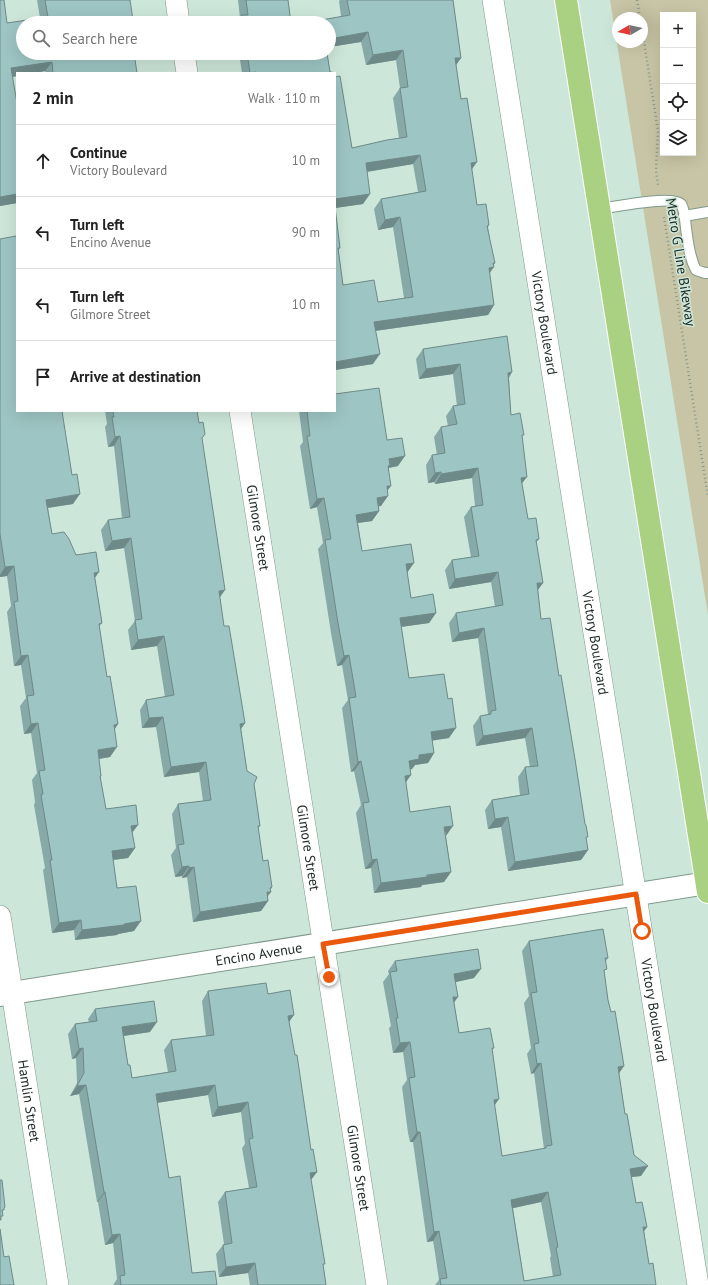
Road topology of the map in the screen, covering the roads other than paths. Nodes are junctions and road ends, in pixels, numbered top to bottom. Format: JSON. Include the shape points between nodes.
{"nodes":[{"id":1,"x":176,"y":0,"type":"edge"},
{"id":2,"x":493,"y":0,"type":"edge"},
{"id":3,"x":566,"y":0,"type":"edge"},
{"id":4,"x":179,"y":16,"type":"edge"},
{"id":5,"x":185,"y":60,"type":"edge"},
{"id":6,"x":187,"y":72,"type":"edge"},
{"id":7,"x":599,"y":209,"type":"junction"},
{"id":8,"x":708,"y":212,"type":"edge"},
{"id":9,"x":684,"y":216,"type":"junction"},
{"id":10,"x":708,"y":273,"type":"edge"},
{"id":11,"x":240,"y":412,"type":"edge"},
{"id":12,"x":708,"y":886,"type":"edge"},
{"id":13,"x":636,"y":894,"type":"junction"},
{"id":14,"x":0,"y":916,"type":"edge"},
{"id":15,"x":323,"y":944,"type":"junction"},
{"id":16,"x":6,"y":994,"type":"edge"},
{"id":17,"x":58,"y":1285,"type":"edge"},
{"id":18,"x":377,"y":1285,"type":"edge"},
{"id":19,"x":698,"y":1285,"type":"edge"}],
"edges":[{"from":1,"to":4,"type":"street"},
{"from":2,"to":13,"type":"street","name":"Victory Boulevard"},
{"from":3,"to":7,"type":"main road"},
{"from":5,"to":6,"type":"street"},
{"from":7,"to":9,"type":"lane","via":[[674,200],[682,206]]},
{"from":7,"to":12,"type":"main road"},
{"from":8,"to":9,"type":"lane"},
{"from":9,"to":10,"type":"lane","via":[[691,261],[696,270]]},
{"from":11,"to":15,"type":"street","name":"Gilmore Street"},
{"from":12,"to":13,"type":"street","name":"Encino Avenue"},
{"from":13,"to":15,"type":"street","name":"Encino Avenue"},
{"from":13,"to":19,"type":"street","name":"Victory Boulevard"},
{"from":14,"to":16,"type":"street","name":"Hamlin Street"},
{"from":15,"to":16,"type":"street","name":"Encino Avenue"},
{"from":15,"to":18,"type":"street","name":"Gilmore Street"},
{"from":16,"to":17,"type":"street","name":"Hamlin Street"}]}
